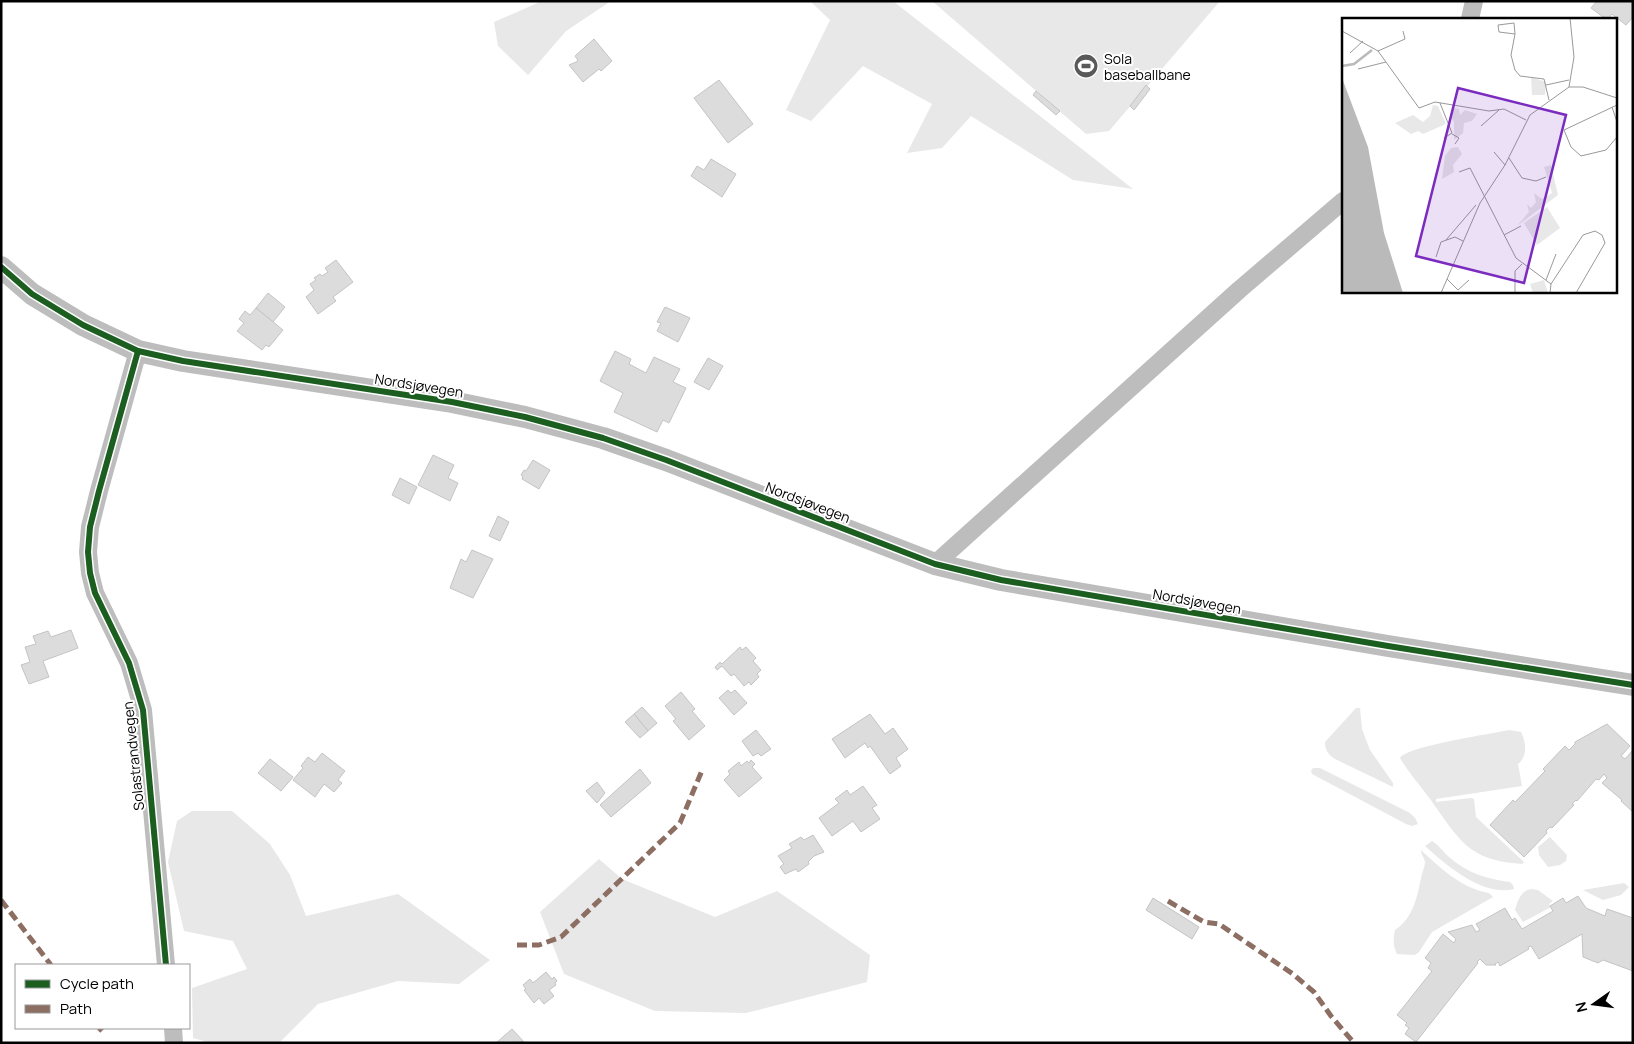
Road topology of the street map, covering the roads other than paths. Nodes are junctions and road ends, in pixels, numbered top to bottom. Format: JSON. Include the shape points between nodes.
{"nodes":[{"id":1,"x":1474,"y":1,"type":"edge"},
{"id":2,"x":1470,"y":18,"type":"edge"},
{"id":3,"x":1342,"y":202,"type":"edge"},
{"id":4,"x":1,"y":267,"type":"edge"},
{"id":5,"x":138,"y":351,"type":"junction"},
{"id":6,"x":935,"y":564,"type":"junction"},
{"id":7,"x":1633,"y":685,"type":"edge"},
{"id":8,"x":166,"y":964,"type":"edge"},
{"id":9,"x":172,"y":1029,"type":"edge"},
{"id":10,"x":174,"y":1043,"type":"edge"}],
"edges":[{"from":1,"to":2,"type":"street"},
{"from":3,"to":6,"type":"street","via":[[1239,290]]},
{"from":4,"to":5,"type":"street","name":"Nordsjøvegen","via":[[32,294],[83,325]]},
{"from":5,"to":6,"type":"street","name":"Nordsjøvegen","via":[[183,361],[452,402],[525,417],[603,438],[666,460]]},
{"from":5,"to":8,"type":"street","name":"Solastrandvegen","via":[[90,527],[88,552],[95,593],[129,663],[143,710]]},
{"from":6,"to":7,"type":"street","name":"Nordsjøvegen","via":[[1050,589]]},
{"from":9,"to":10,"type":"street"}]}
